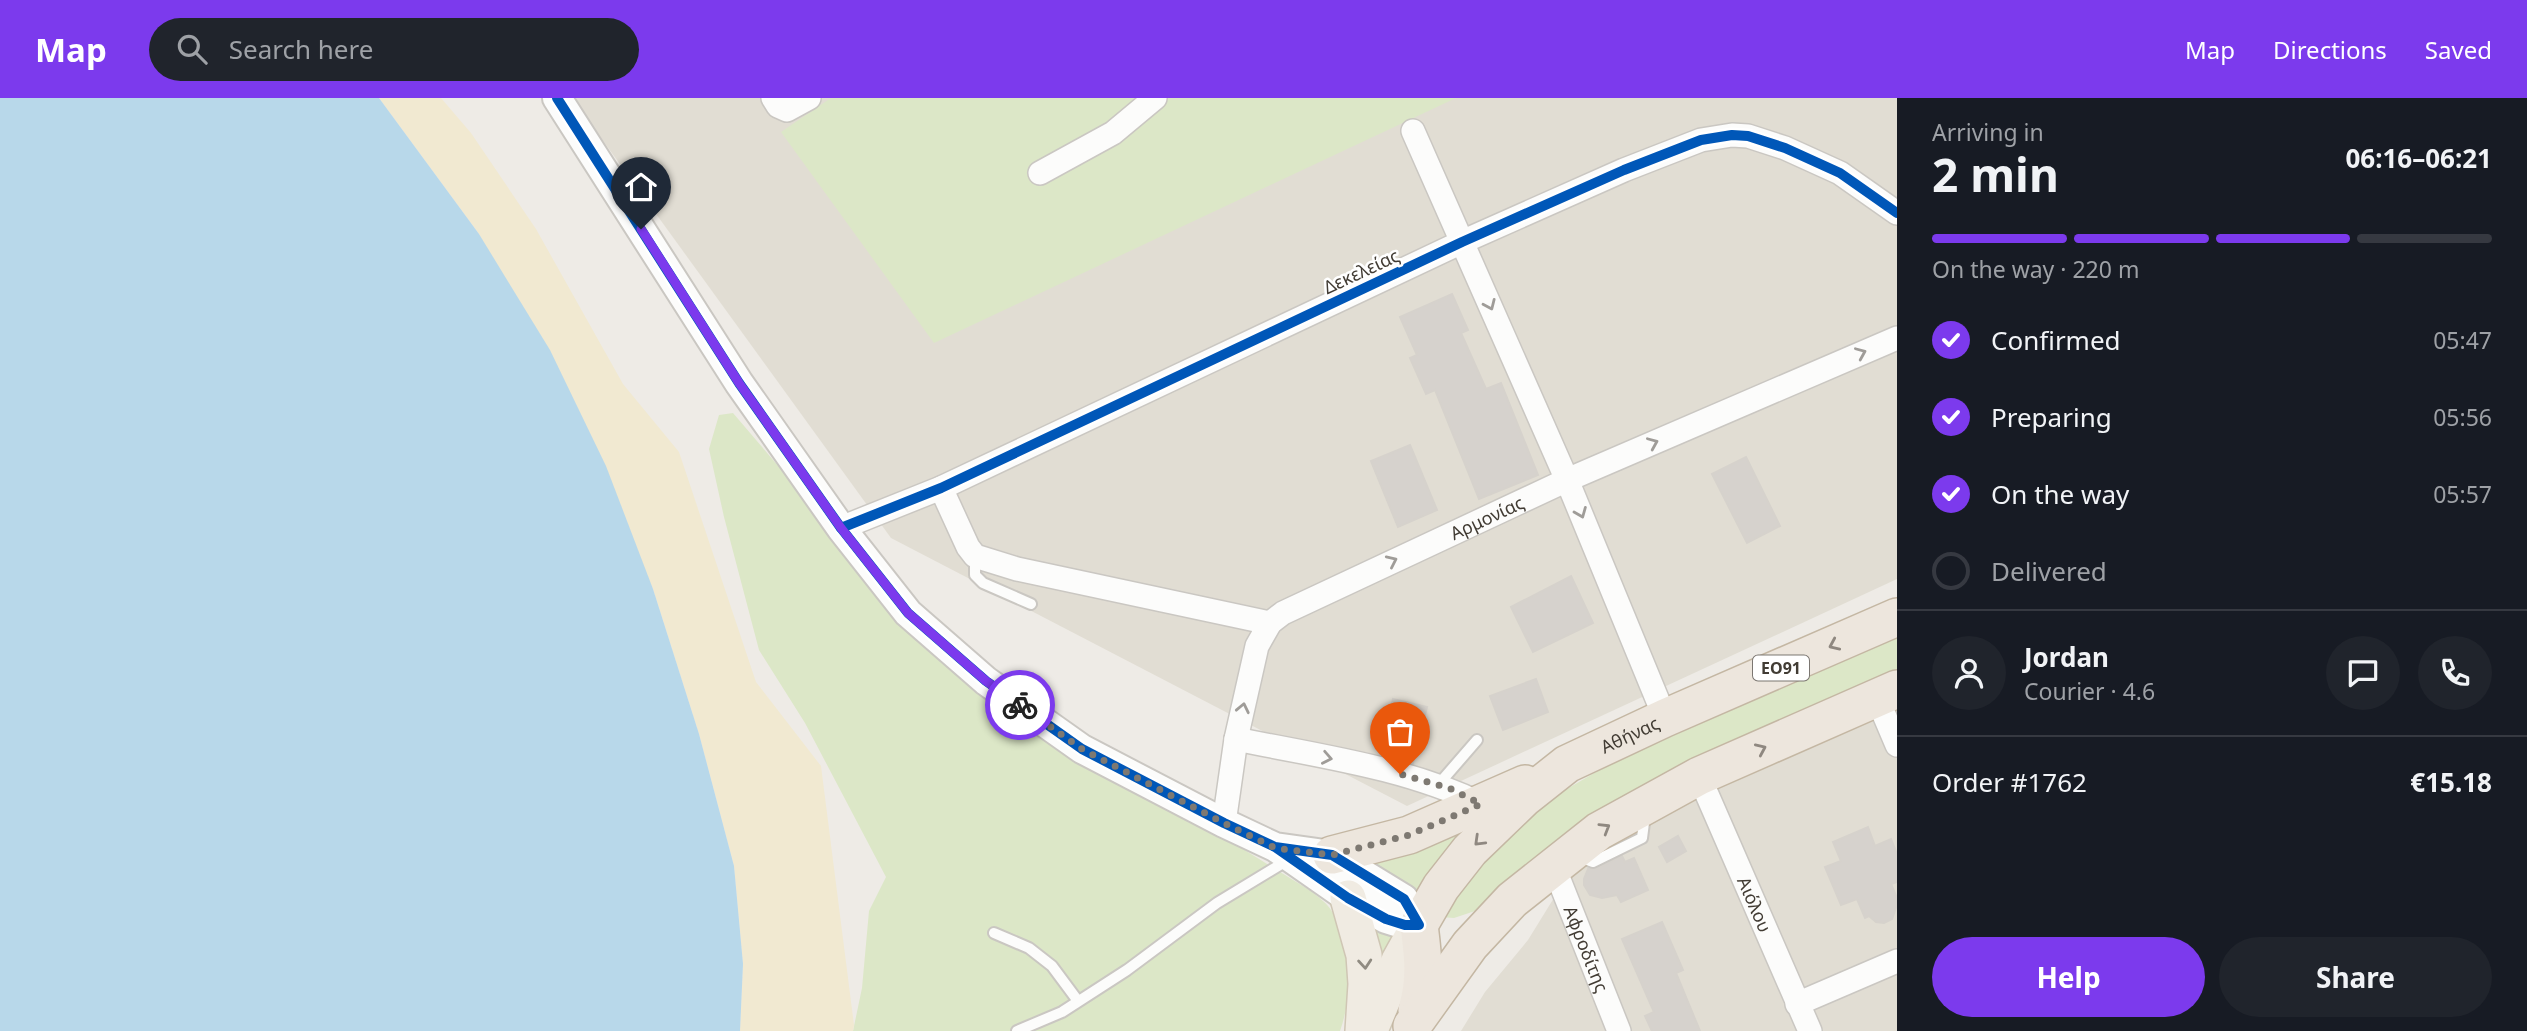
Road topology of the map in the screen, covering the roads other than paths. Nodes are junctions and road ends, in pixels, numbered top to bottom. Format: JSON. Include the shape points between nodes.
{"nodes":[{"id":1,"x":557,"y":98,"type":"edge"},
{"id":2,"x":809,"y":98,"type":"edge"},
{"id":3,"x":1155,"y":98,"type":"edge"},
{"id":4,"x":780,"y":104,"type":"edge"},
{"id":5,"x":1413,"y":131,"type":"dead end"},
{"id":6,"x":1041,"y":173,"type":"dead end"},
{"id":7,"x":1897,"y":213,"type":"edge"},
{"id":8,"x":1462,"y":242,"type":"junction"},
{"id":9,"x":1897,"y":338,"type":"edge"},
{"id":10,"x":1567,"y":480,"type":"junction"},
{"id":11,"x":941,"y":488,"type":"junction"},
{"id":12,"x":841,"y":528,"type":"junction"},
{"id":13,"x":975,"y":556,"type":"junction"},
{"id":14,"x":1031,"y":604,"type":"dead end"},
{"id":15,"x":1897,"y":617,"type":"edge"},
{"id":16,"x":1270,"y":623,"type":"junction"},
{"id":17,"x":1887,"y":694,"type":"edge"},
{"id":18,"x":1665,"y":718,"type":"junction"},
{"id":19,"x":1236,"y":739,"type":"junction"},
{"id":20,"x":1477,"y":740,"type":"dead end"},
{"id":21,"x":1897,"y":745,"type":"edge"},
{"id":22,"x":1567,"y":764,"type":"junction"},
{"id":23,"x":1699,"y":776,"type":"junction"},
{"id":24,"x":1438,"y":785,"type":"junction"},
{"id":25,"x":1481,"y":804,"type":"junction"},
{"id":26,"x":1224,"y":823,"type":"junction"},
{"id":27,"x":1285,"y":853,"type":"junction"},
{"id":28,"x":1332,"y":855,"type":"junction"},
{"id":29,"x":1562,"y":860,"type":"junction"},
{"id":30,"x":1348,"y":898,"type":"junction"},
{"id":31,"x":1512,"y":900,"type":"junction"},
{"id":32,"x":1419,"y":925,"type":"junction"},
{"id":33,"x":994,"y":933,"type":"dead end"},
{"id":34,"x":1897,"y":961,"type":"edge"},
{"id":35,"x":1078,"y":1001,"type":"junction"},
{"id":36,"x":1797,"y":1004,"type":"junction"},
{"id":37,"x":1411,"y":1028,"type":"edge"},
{"id":38,"x":1017,"y":1031,"type":"edge"},
{"id":39,"x":1363,"y":1031,"type":"edge"},
{"id":40,"x":1369,"y":1031,"type":"edge"},
{"id":41,"x":1619,"y":1031,"type":"edge"},
{"id":42,"x":1810,"y":1031,"type":"edge"}],
"edges":[{"from":1,"to":12,"type":"street","via":[[739,383]]},
{"from":2,"to":4,"type":"street"},
{"from":3,"to":6,"type":"street","via":[[1113,133]]},
{"from":5,"to":8,"type":"street"},
{"from":7,"to":8,"type":"street","name":"Δεκελείας","via":[[1840,173],[1785,148],[1732,135],[1701,140],[1624,170]]},
{"from":8,"to":10,"type":"street","one_way":true},
{"from":8,"to":11,"type":"street","name":"Δεκελείας"},
{"from":10,"to":9,"type":"street","name":"Αρμονίας","one_way":true},
{"from":16,"to":10,"type":"street","name":"Αρμονίας","one_way":true,"via":[[1283,612]]},
{"from":10,"to":18,"type":"street","one_way":true},
{"from":11,"to":12,"type":"street","name":"Δεκελείας"},
{"from":11,"to":13,"type":"street"},
{"from":12,"to":26,"type":"street","via":[[908,613],[986,681],[1082,749]]},
{"from":13,"to":14,"type":"lane","via":[[975,575],[982,583]]},
{"from":13,"to":16,"type":"street"},
{"from":15,"to":18,"type":"highway","name":"Αθήνας","number":"ΕΟ91","one_way":true},
{"from":19,"to":16,"type":"street","one_way":true,"via":[[1256,646]]},
{"from":17,"to":21,"type":"street"},
{"from":23,"to":17,"type":"highway","one_way":true},
{"from":18,"to":22,"type":"highway","name":"Αθήνας","number":"ΕΟ91"},
{"from":19,"to":24,"type":"street","one_way":true,"via":[[1381,768]]},
{"from":19,"to":26,"type":"street"},
{"from":20,"to":24,"type":"lane"},
{"from":22,"to":25,"type":"highway"},
{"from":22,"to":32,"type":"highway","name":"Αθήνας","number":"ΕΟ91","one_way":true,"via":[[1470,849]]},
{"from":29,"to":23,"type":"highway","one_way":true,"via":[[1599,831]]},
{"from":23,"to":36,"type":"street","name":"Αιόλου"},
{"from":24,"to":25,"type":"street"},
{"from":25,"to":28,"type":"highway","via":[[1409,835]]},
{"from":26,"to":27,"type":"street"},
{"from":27,"to":28,"type":"street"},
{"from":27,"to":30,"type":"street"},
{"from":27,"to":35,"type":"lane","via":[[1282,862]]},
{"from":28,"to":32,"type":"street","via":[[1404,899]]},
{"from":29,"to":31,"type":"highway"},
{"from":29,"to":41,"type":"street","name":"Αφροδίτης"},
{"from":30,"to":32,"type":"street","via":[[1386,919]]},
{"from":30,"to":39,"type":"main road","one_way":true,"via":[[1364,955]]},
{"from":31,"to":32,"type":"highway","via":[[1460,923]]},
{"from":31,"to":37,"type":"highway","via":[[1470,945]]},
{"from":32,"to":37,"type":"highway","via":[[1424,983]]},
{"from":32,"to":40,"type":"main road","number":"ΕΟ91"},
{"from":33,"to":35,"type":"lane","via":[[1029,948],[1052,967]]},
{"from":34,"to":36,"type":"street"},
{"from":35,"to":38,"type":"lane"},
{"from":36,"to":42,"type":"street","name":"Αιόλου"}]}
